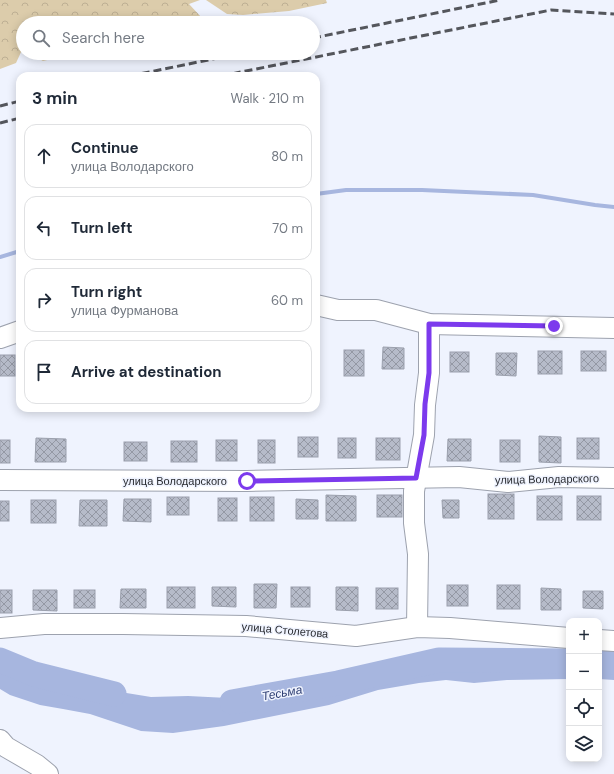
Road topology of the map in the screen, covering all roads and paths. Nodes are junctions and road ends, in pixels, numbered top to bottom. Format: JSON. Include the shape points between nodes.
{"nodes":[{"id":1,"x":320,"y":306,"type":"edge"},
{"id":2,"x":429,"y":324,"type":"junction"},
{"id":3,"x":614,"y":328,"type":"edge"},
{"id":4,"x":16,"y":333,"type":"edge"},
{"id":5,"x":0,"y":338,"type":"edge"},
{"id":6,"x":416,"y":478,"type":"junction"},
{"id":7,"x":614,"y":478,"type":"edge"},
{"id":8,"x":0,"y":480,"type":"edge"},
{"id":9,"x":417,"y":627,"type":"junction"},
{"id":10,"x":0,"y":628,"type":"edge"},
{"id":11,"x":566,"y":638,"type":"edge"},
{"id":12,"x":602,"y":640,"type":"edge"},
{"id":13,"x":614,"y":641,"type":"edge"},
{"id":14,"x":0,"y":740,"type":"edge"},
{"id":15,"x":48,"y":774,"type":"edge"}],
"edges":[{"from":1,"to":2,"type":"street","via":[[338,310],[376,310]]},
{"from":2,"to":3,"type":"street"},
{"from":2,"to":6,"type":"street","via":[[429,373],[424,435]]},
{"from":4,"to":5,"type":"street"},
{"from":6,"to":7,"type":"street","name":"улица Володарского","via":[[459,477],[508,482],[559,477]]},
{"from":6,"to":8,"type":"street","name":"улица Володарского","via":[[247,481]]},
{"from":6,"to":9,"type":"street","via":[[414,523],[418,554]]},
{"from":9,"to":10,"type":"street","name":"улица Столетова","via":[[356,636],[246,626],[52,624]]},
{"from":9,"to":11,"type":"street","name":"улица Столетова"},
{"from":12,"to":13,"type":"street"},
{"from":14,"to":15,"type":"street","via":[[6,747]]}]}
